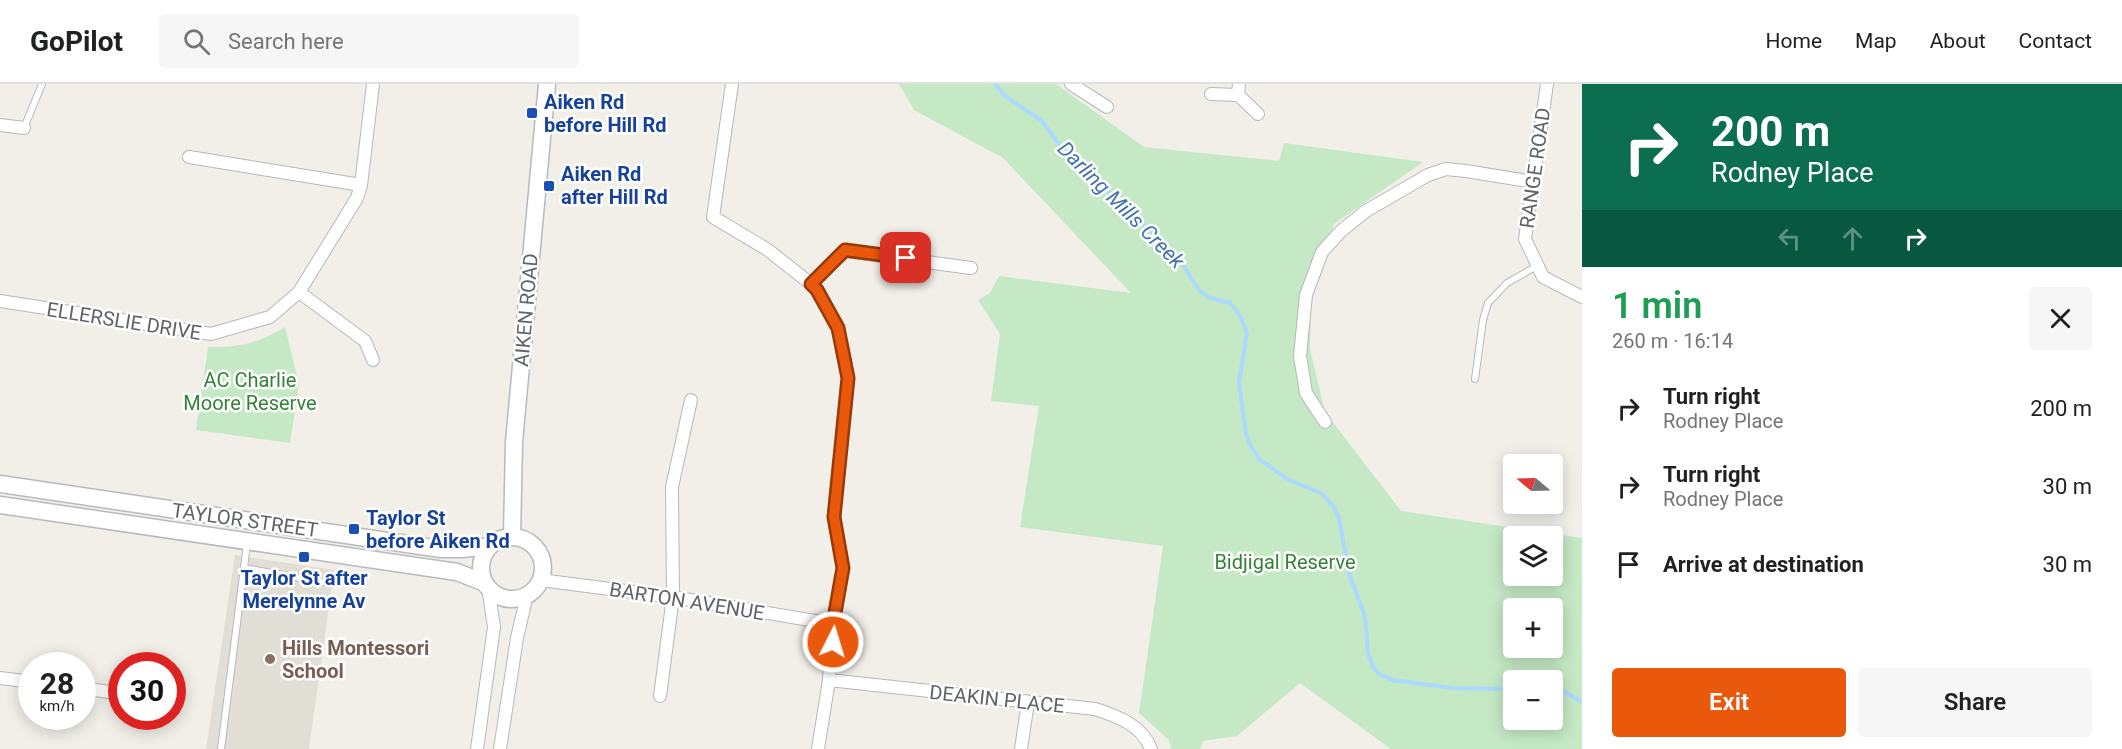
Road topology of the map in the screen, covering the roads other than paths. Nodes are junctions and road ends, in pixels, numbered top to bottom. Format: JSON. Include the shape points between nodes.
{"nodes":[{"id":1,"x":42,"y":84,"type":"edge"},
{"id":2,"x":373,"y":84,"type":"edge"},
{"id":3,"x":547,"y":84,"type":"edge"},
{"id":4,"x":732,"y":84,"type":"edge"},
{"id":5,"x":1071,"y":84,"type":"edge"},
{"id":6,"x":1547,"y":84,"type":"edge"},
{"id":7,"x":1238,"y":89,"type":"edge"},
{"id":8,"x":1210,"y":94,"type":"dead end"},
{"id":9,"x":1107,"y":107,"type":"dead end"},
{"id":10,"x":1258,"y":114,"type":"dead end"},
{"id":11,"x":0,"y":125,"type":"edge"},
{"id":12,"x":24,"y":128,"type":"joint"},
{"id":13,"x":189,"y":157,"type":"dead end"},
{"id":14,"x":1534,"y":182,"type":"junction"},
{"id":15,"x":361,"y":185,"type":"junction"},
{"id":16,"x":1538,"y":266,"type":"junction"},
{"id":17,"x":971,"y":268,"type":"dead end"},
{"id":18,"x":811,"y":284,"type":"junction"},
{"id":19,"x":299,"y":292,"type":"junction"},
{"id":20,"x":1582,"y":297,"type":"edge"},
{"id":21,"x":0,"y":301,"type":"edge"},
{"id":22,"x":373,"y":360,"type":"dead end"},
{"id":23,"x":1475,"y":379,"type":"dead end"},
{"id":24,"x":691,"y":400,"type":"dead end"},
{"id":25,"x":1324,"y":422,"type":"dead end"},
{"id":26,"x":0,"y":484,"type":"edge"},
{"id":27,"x":0,"y":505,"type":"edge"},
{"id":28,"x":512,"y":537,"type":"junction"},
{"id":29,"x":248,"y":540,"type":"junction"},
{"id":30,"x":490,"y":546,"type":"junction"},
{"id":31,"x":244,"y":568,"type":"junction"},
{"id":32,"x":540,"y":580,"type":"junction"},
{"id":33,"x":324,"y":582,"type":"dead end"},
{"id":34,"x":486,"y":585,"type":"junction"},
{"id":35,"x":527,"y":595,"type":"junction"},
{"id":36,"x":673,"y":597,"type":"junction"},
{"id":37,"x":833,"y":624,"type":"junction"},
{"id":38,"x":0,"y":678,"type":"edge"},
{"id":39,"x":18,"y":680,"type":"edge"},
{"id":40,"x":829,"y":680,"type":"junction"},
{"id":41,"x":660,"y":696,"type":"dead end"},
{"id":42,"x":1028,"y":702,"type":"junction"},
{"id":43,"x":221,"y":749,"type":"edge"},
{"id":44,"x":477,"y":749,"type":"edge"},
{"id":45,"x":500,"y":749,"type":"edge"},
{"id":46,"x":818,"y":749,"type":"edge"},
{"id":47,"x":1021,"y":749,"type":"edge"},
{"id":48,"x":1151,"y":749,"type":"edge"}],
"edges":[{"from":1,"to":12,"type":"lane"},
{"from":2,"to":15,"type":"street","name":"ELLERSLIE DRIVE"},
{"from":3,"to":28,"type":"street","name":"AIKEN ROAD","via":[[514,442]]},
{"from":4,"to":18,"type":"street","via":[[713,217],[768,250]]},
{"from":5,"to":9,"type":"street"},
{"from":6,"to":14,"type":"street","name":"RANGE ROAD"},
{"from":7,"to":8,"type":"street"},
{"from":7,"to":10,"type":"street"},
{"from":11,"to":12,"type":"street"},
{"from":13,"to":15,"type":"street"},
{"from":14,"to":16,"type":"street","name":"RANGE ROAD","via":[[1525,239]]},
{"from":14,"to":25,"type":"street","via":[[1446,169],[1428,175],[1366,212],[1322,252],[1306,295],[1300,356],[1306,393]]},
{"from":15,"to":19,"type":"street","name":"ELLERSLIE DRIVE","via":[[357,198]]},
{"from":16,"to":20,"type":"street","name":"RANGE ROAD","via":[[1543,277]]},
{"from":16,"to":23,"type":"lane","via":[[1507,283],[1488,303]]},
{"from":17,"to":18,"type":"street","via":[[845,250]]},
{"from":18,"to":37,"type":"street","via":[[838,328],[848,378],[834,517],[843,568]]},
{"from":19,"to":21,"type":"street","name":"ELLERSLIE DRIVE","via":[[270,317],[212,334]]},
{"from":19,"to":22,"type":"street","via":[[365,341]]},
{"from":24,"to":36,"type":"street","via":[[672,488]]},
{"from":26,"to":30,"type":"street","name":"TAYLOR STREET","via":[[441,549]]},
{"from":27,"to":29,"type":"street","name":"TAYLOR STREET"},
{"from":28,"to":30,"type":"street"},
{"from":28,"to":32,"type":"street","via":[[522,538],[538,551],[543,570]]},
{"from":29,"to":31,"type":"lane"},
{"from":29,"to":34,"type":"street","name":"TAYLOR STREET","via":[[457,572]]},
{"from":30,"to":34,"type":"street","via":[[481,564]]},
{"from":31,"to":33,"type":"lane"},
{"from":31,"to":43,"type":"lane"},
{"from":32,"to":35,"type":"street"},
{"from":32,"to":36,"type":"street","name":"BARTON AVENUE"},
{"from":34,"to":35,"type":"street","via":[[506,598]]},
{"from":34,"to":44,"type":"street","via":[[494,627]]},
{"from":35,"to":45,"type":"street"},
{"from":36,"to":37,"type":"street","name":"BARTON AVENUE"},
{"from":36,"to":41,"type":"street"},
{"from":37,"to":40,"type":"street"},
{"from":38,"to":39,"type":"street"},
{"from":40,"to":42,"type":"street","name":"DEAKIN PLACE"},
{"from":40,"to":46,"type":"street"},
{"from":42,"to":47,"type":"street"},
{"from":42,"to":48,"type":"street","name":"DEAKIN PLACE","via":[[1116,715],[1136,728]]}]}
